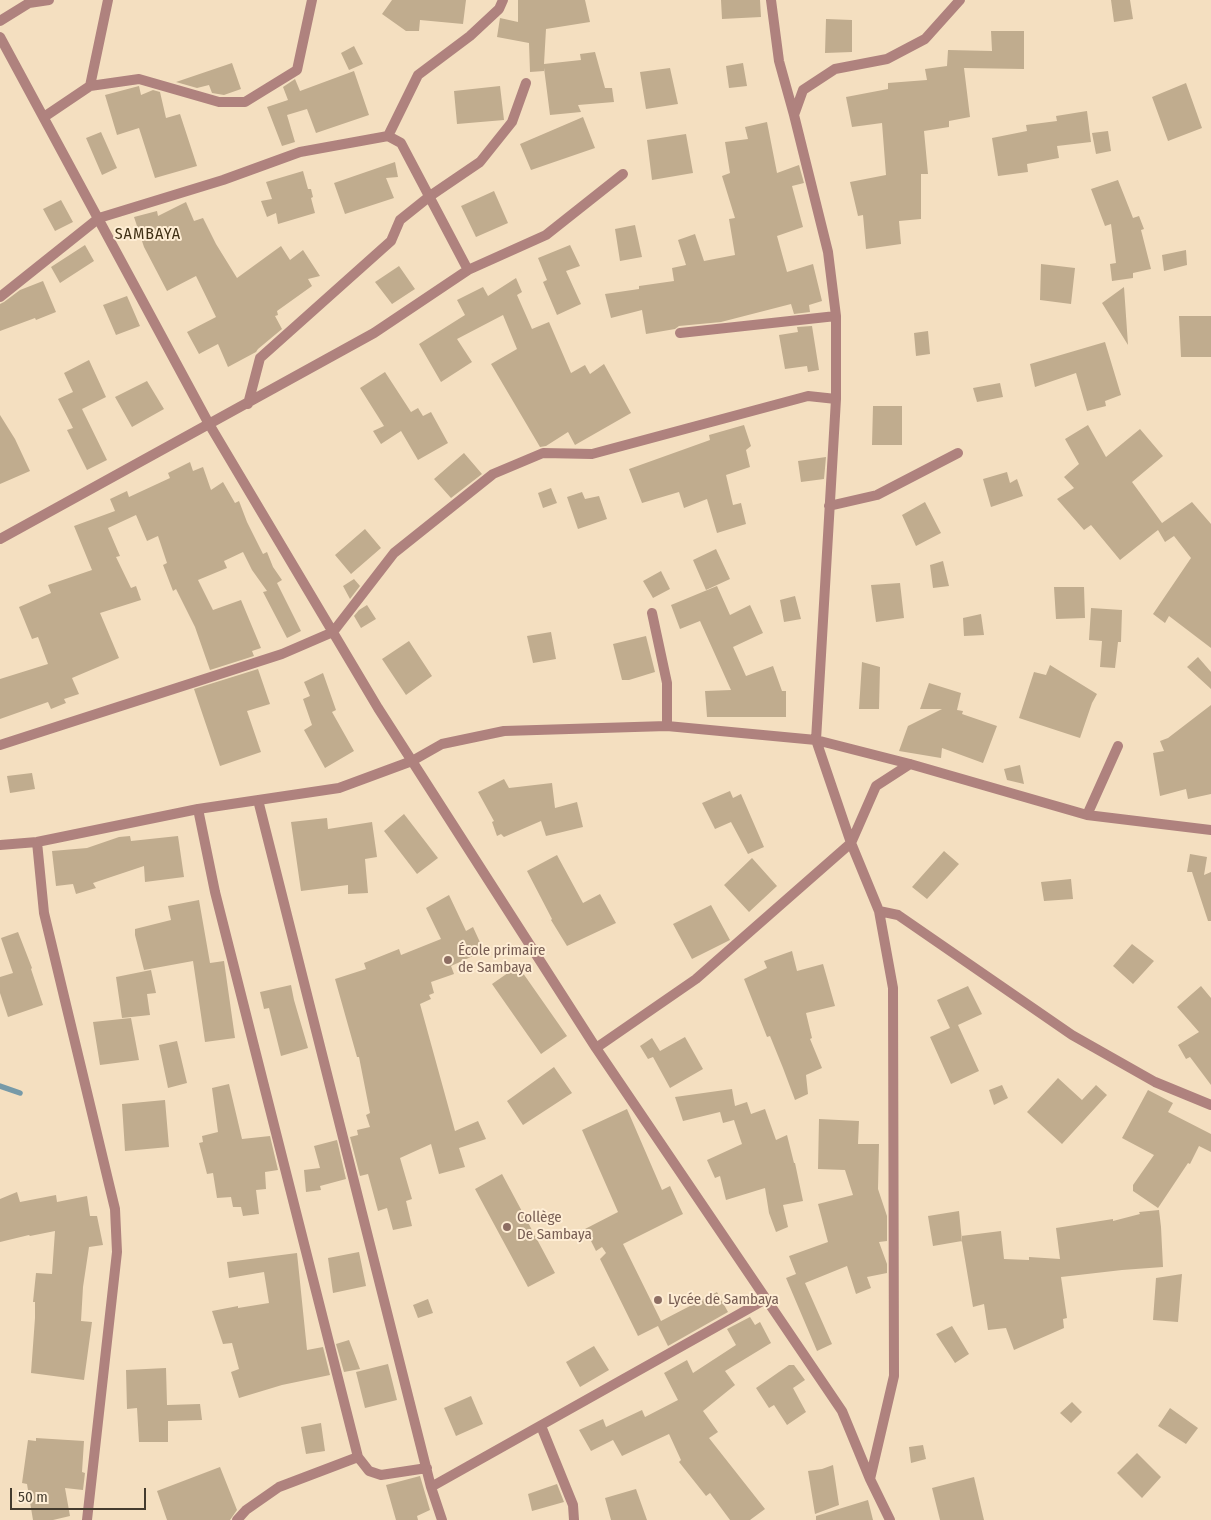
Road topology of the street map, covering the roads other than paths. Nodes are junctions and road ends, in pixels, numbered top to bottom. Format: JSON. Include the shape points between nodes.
{"nodes":[{"id":1,"x":49,"y":0,"type":"edge"},
{"id":2,"x":108,"y":0,"type":"edge"},
{"id":3,"x":312,"y":0,"type":"edge"},
{"id":4,"x":503,"y":0,"type":"edge"},
{"id":5,"x":771,"y":0,"type":"edge"},
{"id":6,"x":960,"y":0,"type":"edge"},
{"id":7,"x":0,"y":21,"type":"edge"},
{"id":8,"x":0,"y":37,"type":"edge"},
{"id":9,"x":526,"y":83,"type":"dead end"},
{"id":10,"x":90,"y":86,"type":"junction"},
{"id":11,"x":794,"y":115,"type":"junction"},
{"id":12,"x":44,"y":116,"type":"junction"},
{"id":13,"x":388,"y":136,"type":"junction"},
{"id":14,"x":623,"y":174,"type":"dead end"},
{"id":15,"x":430,"y":196,"type":"junction"},
{"id":16,"x":99,"y":218,"type":"junction"},
{"id":17,"x":468,"y":270,"type":"junction"},
{"id":18,"x":0,"y":297,"type":"edge"},
{"id":19,"x":836,"y":316,"type":"junction"},
{"id":20,"x":680,"y":333,"type":"dead end"},
{"id":21,"x":836,"y":399,"type":"junction"},
{"id":22,"x":248,"y":404,"type":"junction"},
{"id":23,"x":209,"y":424,"type":"junction"},
{"id":24,"x":958,"y":453,"type":"dead end"},
{"id":25,"x":829,"y":506,"type":"junction"},
{"id":26,"x":0,"y":539,"type":"edge"},
{"id":27,"x":652,"y":613,"type":"dead end"},
{"id":28,"x":333,"y":632,"type":"junction"},
{"id":29,"x":668,"y":726,"type":"junction"},
{"id":30,"x":816,"y":740,"type":"junction"},
{"id":31,"x":0,"y":745,"type":"edge"},
{"id":32,"x":1118,"y":746,"type":"dead end"},
{"id":33,"x":412,"y":761,"type":"junction"},
{"id":34,"x":910,"y":764,"type":"junction"},
{"id":35,"x":258,"y":800,"type":"junction"},
{"id":36,"x":198,"y":808,"type":"junction"},
{"id":37,"x":1087,"y":815,"type":"junction"},
{"id":38,"x":1211,"y":830,"type":"edge"},
{"id":39,"x":37,"y":842,"type":"junction"},
{"id":40,"x":851,"y":843,"type":"junction"},
{"id":41,"x":0,"y":845,"type":"edge"},
{"id":42,"x":879,"y":911,"type":"junction"},
{"id":43,"x":596,"y":1048,"type":"junction"},
{"id":44,"x":1211,"y":1105,"type":"edge"},
{"id":45,"x":766,"y":1299,"type":"junction"},
{"id":46,"x":541,"y":1426,"type":"junction"},
{"id":47,"x":358,"y":1457,"type":"junction"},
{"id":48,"x":426,"y":1468,"type":"junction"},
{"id":49,"x":870,"y":1479,"type":"junction"},
{"id":50,"x":432,"y":1488,"type":"junction"},
{"id":51,"x":87,"y":1520,"type":"edge"},
{"id":52,"x":237,"y":1520,"type":"edge"},
{"id":53,"x":442,"y":1520,"type":"edge"},
{"id":54,"x":574,"y":1520,"type":"edge"},
{"id":55,"x":890,"y":1520,"type":"edge"}],
"edges":[{"from":1,"to":7,"type":"street","via":[[29,3]]},
{"from":2,"to":10,"type":"street"},
{"from":3,"to":10,"type":"street","via":[[297,70],[244,102],[219,102],[139,79]]},
{"from":4,"to":13,"type":"street","via":[[499,9],[470,36],[418,76]]},
{"from":5,"to":11,"type":"street","via":[[779,60]]},
{"from":6,"to":11,"type":"street","via":[[925,39],[887,59],[835,69],[803,90]]},
{"from":8,"to":12,"type":"street"},
{"from":9,"to":15,"type":"street","via":[[512,122],[480,162]]},
{"from":10,"to":12,"type":"street"},
{"from":11,"to":19,"type":"street","via":[[828,252]]},
{"from":12,"to":16,"type":"street"},
{"from":13,"to":15,"type":"street","via":[[401,143]]},
{"from":13,"to":16,"type":"street","via":[[300,152],[223,180]]},
{"from":14,"to":17,"type":"street","via":[[546,235]]},
{"from":15,"to":17,"type":"street"},
{"from":15,"to":22,"type":"street","via":[[400,220],[391,241],[260,358]]},
{"from":16,"to":18,"type":"street"},
{"from":16,"to":23,"type":"street"},
{"from":17,"to":22,"type":"street","via":[[374,333]]},
{"from":19,"to":20,"type":"street"},
{"from":19,"to":21,"type":"street"},
{"from":21,"to":25,"type":"street"},
{"from":21,"to":28,"type":"street","via":[[808,396],[592,454],[543,454],[494,474],[394,553]]},
{"from":22,"to":23,"type":"street"},
{"from":23,"to":26,"type":"street"},
{"from":23,"to":28,"type":"street"},
{"from":24,"to":25,"type":"street","via":[[877,495]]},
{"from":25,"to":30,"type":"street"},
{"from":27,"to":29,"type":"street","via":[[666,682]]},
{"from":28,"to":31,"type":"street","via":[[282,654]]},
{"from":28,"to":33,"type":"street"},
{"from":29,"to":30,"type":"street"},
{"from":29,"to":33,"type":"street","via":[[504,731],[442,744]]},
{"from":30,"to":34,"type":"street"},
{"from":30,"to":40,"type":"street"},
{"from":32,"to":37,"type":"street"},
{"from":33,"to":35,"type":"street","via":[[339,788]]},
{"from":33,"to":43,"type":"street"},
{"from":34,"to":37,"type":"street"},
{"from":34,"to":40,"type":"street","via":[[876,786]]},
{"from":35,"to":36,"type":"street"},
{"from":35,"to":48,"type":"street"},
{"from":36,"to":39,"type":"street"},
{"from":36,"to":47,"type":"street","via":[[215,892]]},
{"from":37,"to":38,"type":"street"},
{"from":39,"to":41,"type":"street"},
{"from":39,"to":51,"type":"street","via":[[44,914],[115,1210],[117,1252]]},
{"from":40,"to":42,"type":"street"},
{"from":40,"to":43,"type":"street","via":[[696,979]]},
{"from":42,"to":44,"type":"street","via":[[898,915],[1072,1035],[1155,1082]]},
{"from":42,"to":49,"type":"street","via":[[893,988],[894,1376]]},
{"from":43,"to":45,"type":"street"},
{"from":45,"to":46,"type":"street"},
{"from":45,"to":49,"type":"street","via":[[842,1411]]},
{"from":46,"to":50,"type":"street"},
{"from":46,"to":54,"type":"street","via":[[573,1505]]},
{"from":47,"to":48,"type":"street","via":[[369,1471],[381,1474]]},
{"from":47,"to":52,"type":"street","via":[[279,1487]]},
{"from":48,"to":50,"type":"street"},
{"from":49,"to":55,"type":"street"},
{"from":50,"to":53,"type":"street"}]}
